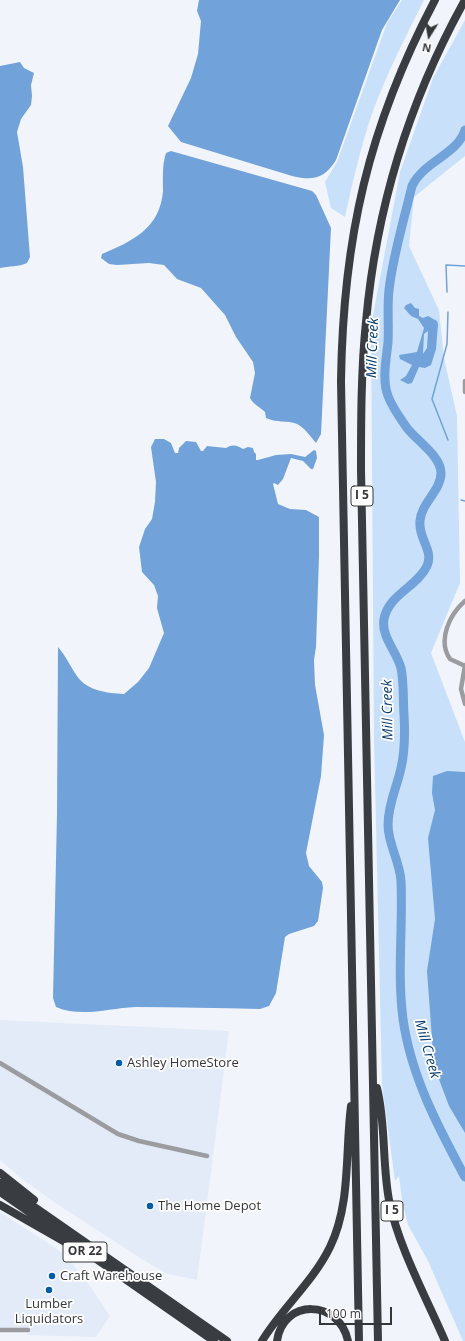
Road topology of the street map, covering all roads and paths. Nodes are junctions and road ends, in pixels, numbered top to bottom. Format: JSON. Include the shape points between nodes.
{"nodes":[{"id":1,"x":435,"y":0,"type":"edge"},
{"id":2,"x":465,"y":0,"type":"edge"},
{"id":3,"x":465,"y":381,"type":"edge"},
{"id":4,"x":465,"y":392,"type":"edge"},
{"id":5,"x":465,"y":601,"type":"edge"},
{"id":6,"x":465,"y":666,"type":"edge"},
{"id":7,"x":465,"y":704,"type":"edge"},
{"id":8,"x":0,"y":1064,"type":"edge"},
{"id":9,"x":373,"y":1071,"type":"junction"},
{"id":10,"x":355,"y":1077,"type":"junction"},
{"id":11,"x":207,"y":1156,"type":"dead end"},
{"id":12,"x":0,"y":1173,"type":"edge"},
{"id":13,"x":0,"y":1183,"type":"edge"},
{"id":14,"x":0,"y":1192,"type":"edge"},
{"id":15,"x":0,"y":1205,"type":"edge"},
{"id":16,"x":83,"y":1240,"type":"junction"},
{"id":17,"x":83,"y":1251,"type":"junction"},
{"id":18,"x":171,"y":1312,"type":"junction"},
{"id":19,"x":0,"y":1330,"type":"edge"},
{"id":20,"x":28,"y":1330,"type":"dead end"},
{"id":21,"x":205,"y":1341,"type":"edge"},
{"id":22,"x":214,"y":1341,"type":"edge"},
{"id":23,"x":227,"y":1341,"type":"edge"},
{"id":24,"x":262,"y":1341,"type":"edge"},
{"id":25,"x":277,"y":1341,"type":"edge"},
{"id":26,"x":348,"y":1341,"type":"edge"},
{"id":27,"x":359,"y":1341,"type":"edge"},
{"id":28,"x":378,"y":1341,"type":"edge"},
{"id":29,"x":445,"y":1341,"type":"edge"}],
"edges":[{"from":1,"to":10,"type":"highway","number":"I 5","via":[[402,68],[372,151],[353,230],[344,302],[341,381]]},
{"from":2,"to":9,"type":"highway","number":"I 5","via":[[428,74],[402,145],[379,235],[366,321],[361,401],[361,463]]},
{"from":3,"to":4,"type":"street"},
{"from":5,"to":6,"type":"street","via":[[450,618],[445,648],[450,660]]},
{"from":6,"to":7,"type":"street","via":[[461,689]]},
{"from":8,"to":11,"type":"street","via":[[118,1134]]},
{"from":9,"to":28,"type":"highway","number":"I 5"},
{"from":9,"to":29,"type":"highway","number":"I 5","via":[[379,1096],[387,1191],[392,1213]]},
{"from":10,"to":24,"type":"highway","via":[[349,1118],[344,1195],[336,1232],[314,1273],[275,1320]]},
{"from":10,"to":27,"type":"highway","number":"I 5"},
{"from":12,"to":16,"type":"highway"},
{"from":13,"to":16,"type":"highway","number":"OR 22"},
{"from":14,"to":17,"type":"highway","number":"OR 22"},
{"from":15,"to":17,"type":"highway"},
{"from":16,"to":23,"type":"highway","number":"OR 22"},
{"from":17,"to":18,"type":"highway","number":"OR 22"},
{"from":18,"to":21,"type":"highway","via":[[189,1330]]},
{"from":18,"to":22,"type":"highway","number":"OR 22"},
{"from":19,"to":20,"type":"street"},
{"from":25,"to":26,"type":"highway","via":[[285,1321],[295,1313],[311,1309],[333,1315],[341,1324]]}]}
